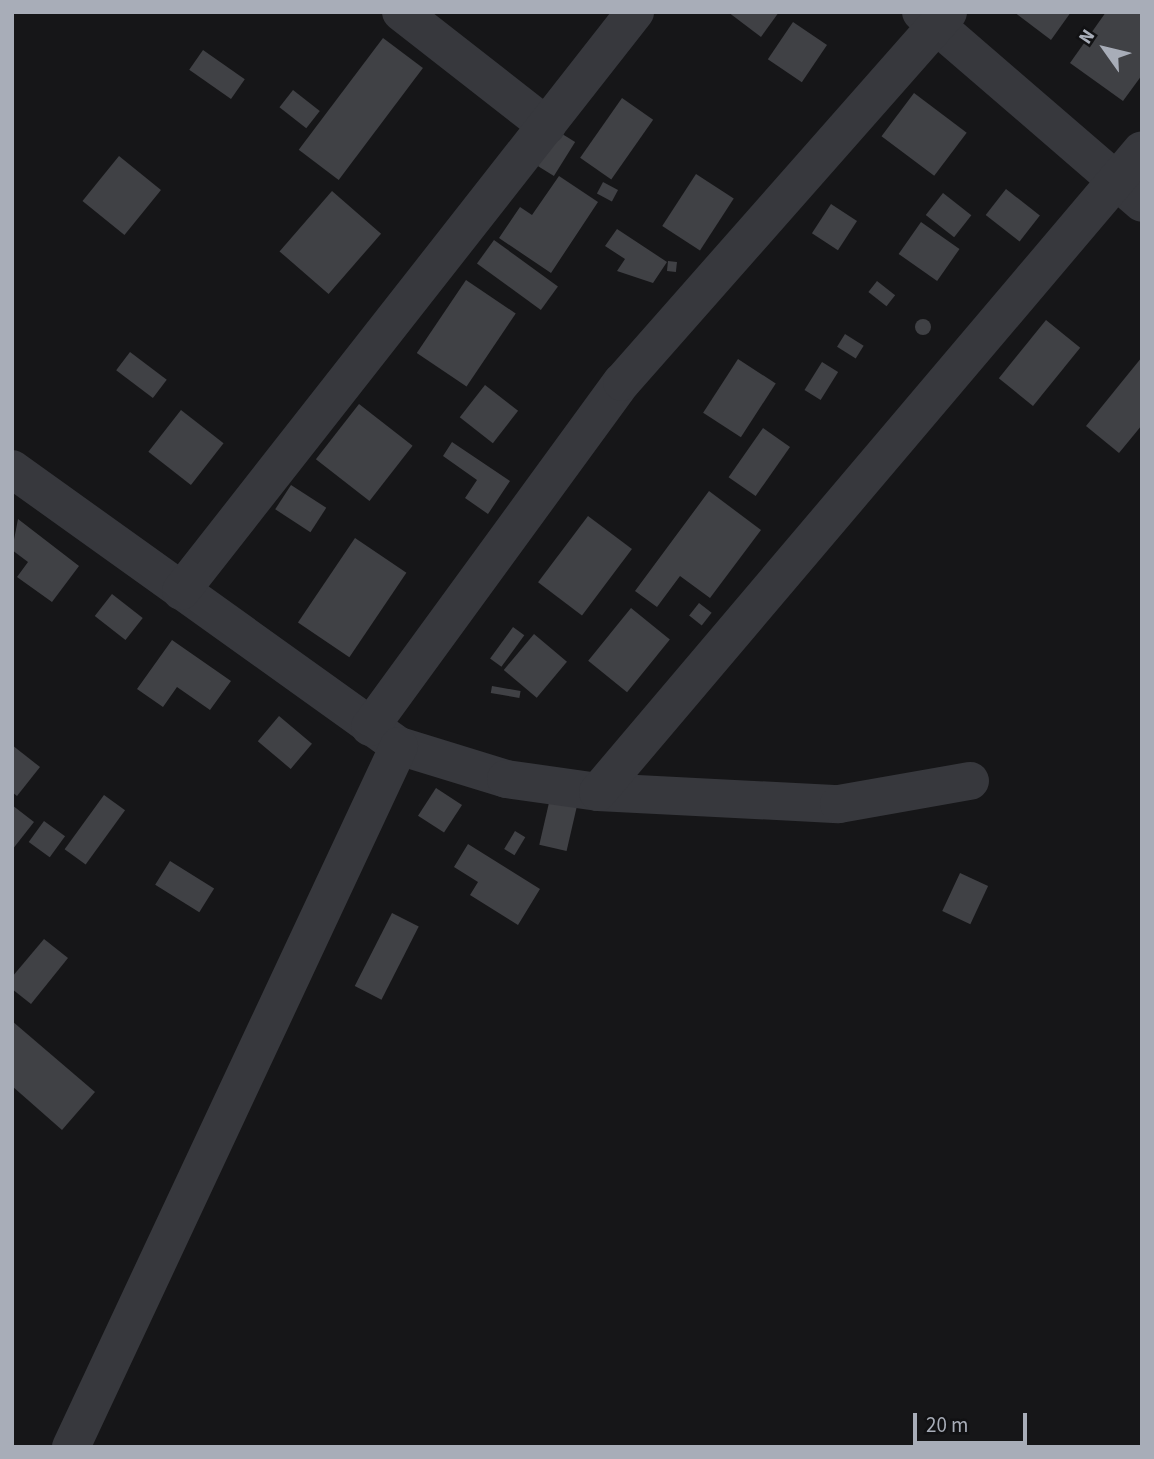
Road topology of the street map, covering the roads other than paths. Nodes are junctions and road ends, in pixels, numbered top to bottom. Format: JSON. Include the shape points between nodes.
{"nodes":[{"id":1,"x":401,"y":12,"type":"edge"},
{"id":2,"x":635,"y":12,"type":"edge"},
{"id":3,"x":935,"y":17,"type":"edge"},
{"id":4,"x":547,"y":126,"type":"junction"},
{"id":5,"x":1142,"y":150,"type":"edge"},
{"id":6,"x":1128,"y":192,"type":"edge"},
{"id":7,"x":12,"y":469,"type":"edge"},
{"id":8,"x":181,"y":591,"type":"junction"},
{"id":9,"x":385,"y":736,"type":"junction"},
{"id":10,"x":970,"y":781,"type":"dead end"},
{"id":11,"x":598,"y":792,"type":"junction"},
{"id":12,"x":71,"y":1447,"type":"edge"}],
"edges":[{"from":1,"to":4,"type":"street"},
{"from":2,"to":4,"type":"street"},
{"from":3,"to":6,"type":"street"},
{"from":3,"to":9,"type":"street","via":[[622,382]]},
{"from":4,"to":8,"type":"street"},
{"from":5,"to":6,"type":"street"},
{"from":6,"to":11,"type":"street"},
{"from":7,"to":8,"type":"street"},
{"from":8,"to":9,"type":"street"},
{"from":9,"to":11,"type":"street","via":[[506,779]]},
{"from":9,"to":12,"type":"street"},
{"from":10,"to":11,"type":"street","via":[[839,804]]}]}
